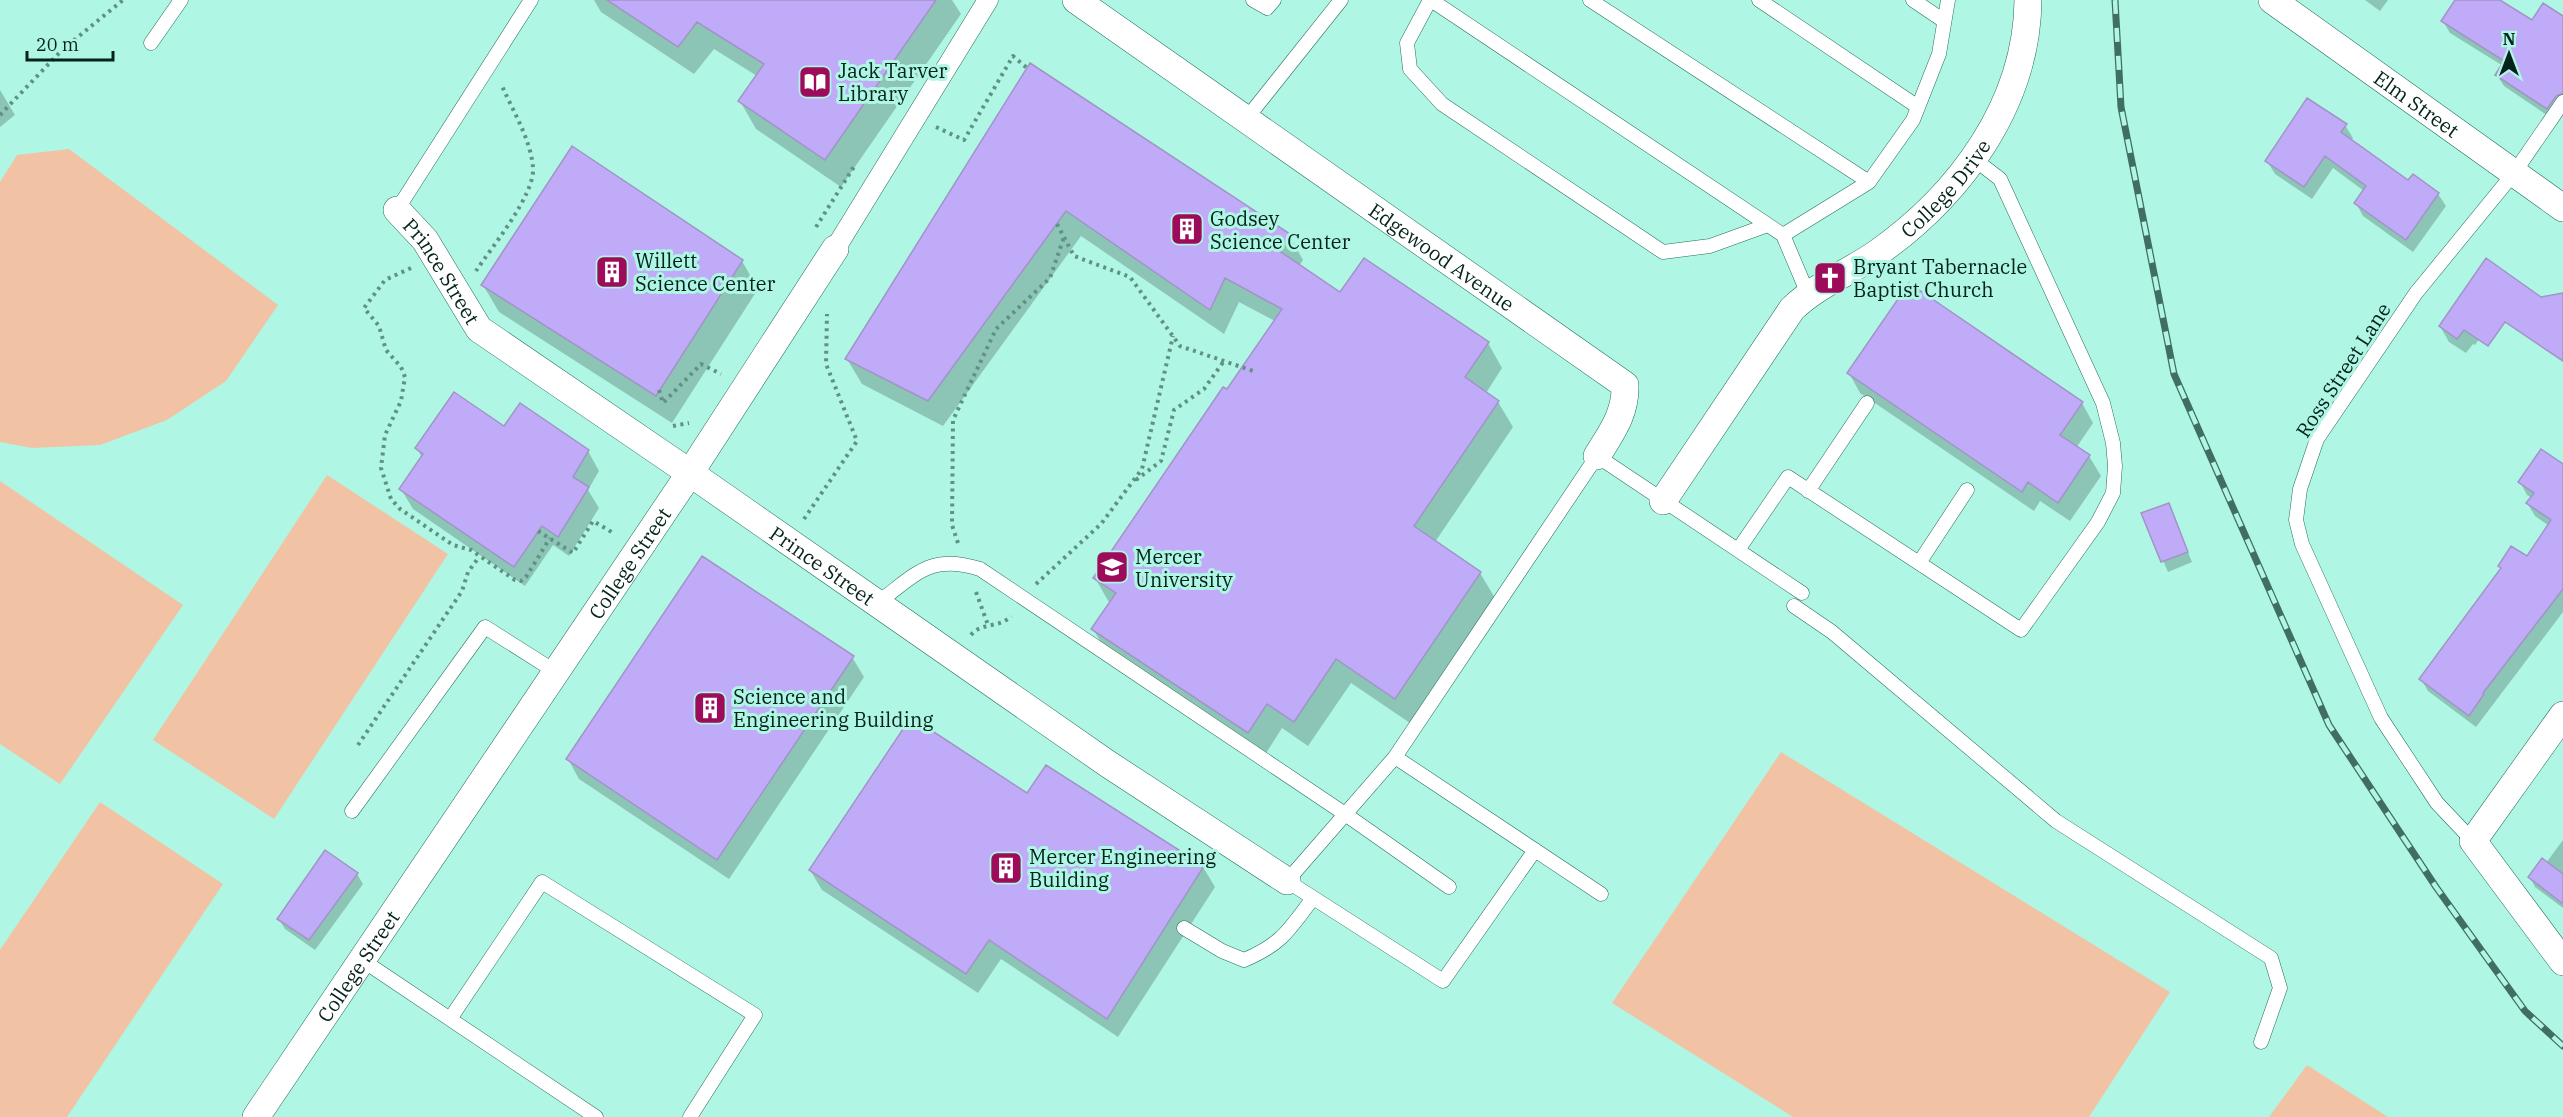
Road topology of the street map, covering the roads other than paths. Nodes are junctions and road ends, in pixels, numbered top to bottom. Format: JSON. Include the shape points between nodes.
{"nodes":[{"id":1,"x":181,"y":0,"type":"edge"},
{"id":2,"x":531,"y":0,"type":"edge"},
{"id":3,"x":988,"y":0,"type":"edge"},
{"id":4,"x":1076,"y":0,"type":"edge"},
{"id":5,"x":1253,"y":0,"type":"edge"},
{"id":6,"x":1274,"y":0,"type":"edge"},
{"id":7,"x":1341,"y":0,"type":"edge"},
{"id":8,"x":1431,"y":0,"type":"edge"},
{"id":9,"x":1590,"y":0,"type":"edge"},
{"id":10,"x":1759,"y":0,"type":"edge"},
{"id":11,"x":1913,"y":0,"type":"edge"},
{"id":12,"x":1948,"y":0,"type":"edge"},
{"id":13,"x":2028,"y":0,"type":"edge"},
{"id":14,"x":2272,"y":0,"type":"edge"},
{"id":15,"x":1944,"y":21,"type":"junction"},
{"id":16,"x":151,"y":43,"type":"dead end"},
{"id":17,"x":2563,"y":102,"type":"edge"},
{"id":18,"x":1918,"y":107,"type":"junction"},
{"id":19,"x":1247,"y":118,"type":"junction"},
{"id":20,"x":1974,"y":159,"type":"junction"},
{"id":21,"x":2514,"y":173,"type":"junction"},
{"id":22,"x":1869,"y":182,"type":"junction"},
{"id":23,"x":2563,"y":208,"type":"edge"},
{"id":24,"x":397,"y":210,"type":"joint"},
{"id":25,"x":1768,"y":225,"type":"junction"},
{"id":26,"x":1783,"y":235,"type":"junction"},
{"id":27,"x":835,"y":249,"type":"joint"},
{"id":28,"x":1808,"y":294,"type":"junction"},
{"id":29,"x":1867,"y":403,"type":"dead end"},
{"id":30,"x":1597,"y":456,"type":"junction"},
{"id":31,"x":690,"y":472,"type":"junction"},
{"id":32,"x":1967,"y":490,"type":"dead end"},
{"id":33,"x":1808,"y":491,"type":"junction"},
{"id":34,"x":1663,"y":501,"type":"junction"},
{"id":35,"x":1738,"y":550,"type":"junction"},
{"id":36,"x":1919,"y":563,"type":"junction"},
{"id":37,"x":1802,"y":593,"type":"dead end"},
{"id":38,"x":877,"y":603,"type":"junction"},
{"id":39,"x":1794,"y":606,"type":"dead end"},
{"id":40,"x":556,"y":672,"type":"junction"},
{"id":41,"x":2563,"y":715,"type":"edge"},
{"id":42,"x":1395,"y":757,"type":"junction"},
{"id":43,"x":352,"y":811,"type":"dead end"},
{"id":44,"x":1345,"y":814,"type":"junction"},
{"id":45,"x":2473,"y":842,"type":"junction"},
{"id":46,"x":1535,"y":850,"type":"junction"},
{"id":47,"x":1287,"y":881,"type":"junction"},
{"id":48,"x":1449,"y":887,"type":"dead end"},
{"id":49,"x":1601,"y":894,"type":"dead end"},
{"id":50,"x":1313,"y":898,"type":"junction"},
{"id":51,"x":1184,"y":928,"type":"dead end"},
{"id":52,"x":362,"y":960,"type":"junction"},
{"id":53,"x":2563,"y":962,"type":"edge"},
{"id":54,"x":450,"y":1020,"type":"junction"},
{"id":55,"x":2261,"y":1042,"type":"dead end"},
{"id":56,"x":256,"y":1117,"type":"edge"},
{"id":57,"x":596,"y":1117,"type":"edge"},
{"id":58,"x":690,"y":1117,"type":"edge"}],
"edges":[{"from":1,"to":16,"type":"lane"},
{"from":2,"to":24,"type":"lane"},
{"from":3,"to":27,"type":"street","name":"College Street"},
{"from":4,"to":19,"type":"street","name":"Edgewood Avenue"},
{"from":5,"to":6,"type":"lane","via":[[1268,8]]},
{"from":7,"to":19,"type":"lane"},
{"from":8,"to":25,"type":"lane"},
{"from":8,"to":25,"type":"lane","via":[[1407,43],[1410,69],[1442,104],[1663,252],[1710,246]]},
{"from":9,"to":22,"type":"lane"},
{"from":10,"to":18,"type":"lane"},
{"from":11,"to":15,"type":"lane"},
{"from":12,"to":15,"type":"lane"},
{"from":13,"to":20,"type":"street","name":"College Drive","via":[[2028,27],[2014,80],[1986,142]]},
{"from":14,"to":21,"type":"street","name":"Elm Street"},
{"from":15,"to":18,"type":"lane","via":[[1939,54]]},
{"from":17,"to":21,"type":"lane","name":"Ross Street Lane"},
{"from":18,"to":22,"type":"lane"},
{"from":19,"to":30,"type":"street","name":"Edgewood Avenue","via":[[1625,386],[1620,419]]},
{"from":20,"to":28,"type":"street","name":"College Drive","via":[[1950,191],[1914,226]]},
{"from":20,"to":36,"type":"lane","via":[[2000,179],[2103,403],[2114,443],[2114,493],[2098,522],[2021,630]]},
{"from":21,"to":23,"type":"street","name":"Elm Street"},
{"from":21,"to":45,"type":"lane","name":"Ross Street Lane","via":[[2416,293],[2317,439],[2300,489],[2296,520],[2302,544],[2381,718],[2437,803]]},
{"from":22,"to":26,"type":"lane"},
{"from":24,"to":31,"type":"street","name":"Prince Street","via":[[425,240],[478,329]]},
{"from":25,"to":26,"type":"lane"},
{"from":26,"to":28,"type":"lane"},
{"from":27,"to":31,"type":"street","name":"College Street"},
{"from":28,"to":34,"type":"street","name":"College Drive","via":[[1792,309]]},
{"from":29,"to":33,"type":"lane"},
{"from":30,"to":34,"type":"lane"},
{"from":30,"to":42,"type":"lane"},
{"from":31,"to":38,"type":"street","name":"Prince Street"},
{"from":31,"to":40,"type":"street","name":"College Street"},
{"from":32,"to":36,"type":"lane"},
{"from":33,"to":35,"type":"lane","via":[[1788,477]]},
{"from":33,"to":36,"type":"lane"},
{"from":34,"to":35,"type":"lane"},
{"from":35,"to":37,"type":"lane"},
{"from":38,"to":44,"type":"lane","via":[[927,566],[944,562],[980,569]]},
{"from":38,"to":47,"type":"street","name":"Prince Street","via":[[1108,764]]},
{"from":39,"to":55,"type":"lane","via":[[1832,632],[2056,821],[2271,958],[2280,988]]},
{"from":40,"to":43,"type":"lane","via":[[485,627]]},
{"from":40,"to":52,"type":"street","name":"College Street"},
{"from":41,"to":45,"type":"street"},
{"from":42,"to":44,"type":"lane"},
{"from":42,"to":46,"type":"lane"},
{"from":44,"to":47,"type":"lane"},
{"from":44,"to":48,"type":"lane"},
{"from":45,"to":53,"type":"street"},
{"from":46,"to":49,"type":"lane"},
{"from":46,"to":50,"type":"lane","via":[[1443,981]]},
{"from":47,"to":50,"type":"lane"},
{"from":50,"to":51,"type":"lane","via":[[1285,935],[1268,950],[1244,960]]},
{"from":52,"to":54,"type":"lane"},
{"from":52,"to":56,"type":"street","name":"College Street"},
{"from":54,"to":57,"type":"lane"},
{"from":54,"to":58,"type":"lane","via":[[542,882],[755,1015]]}]}
